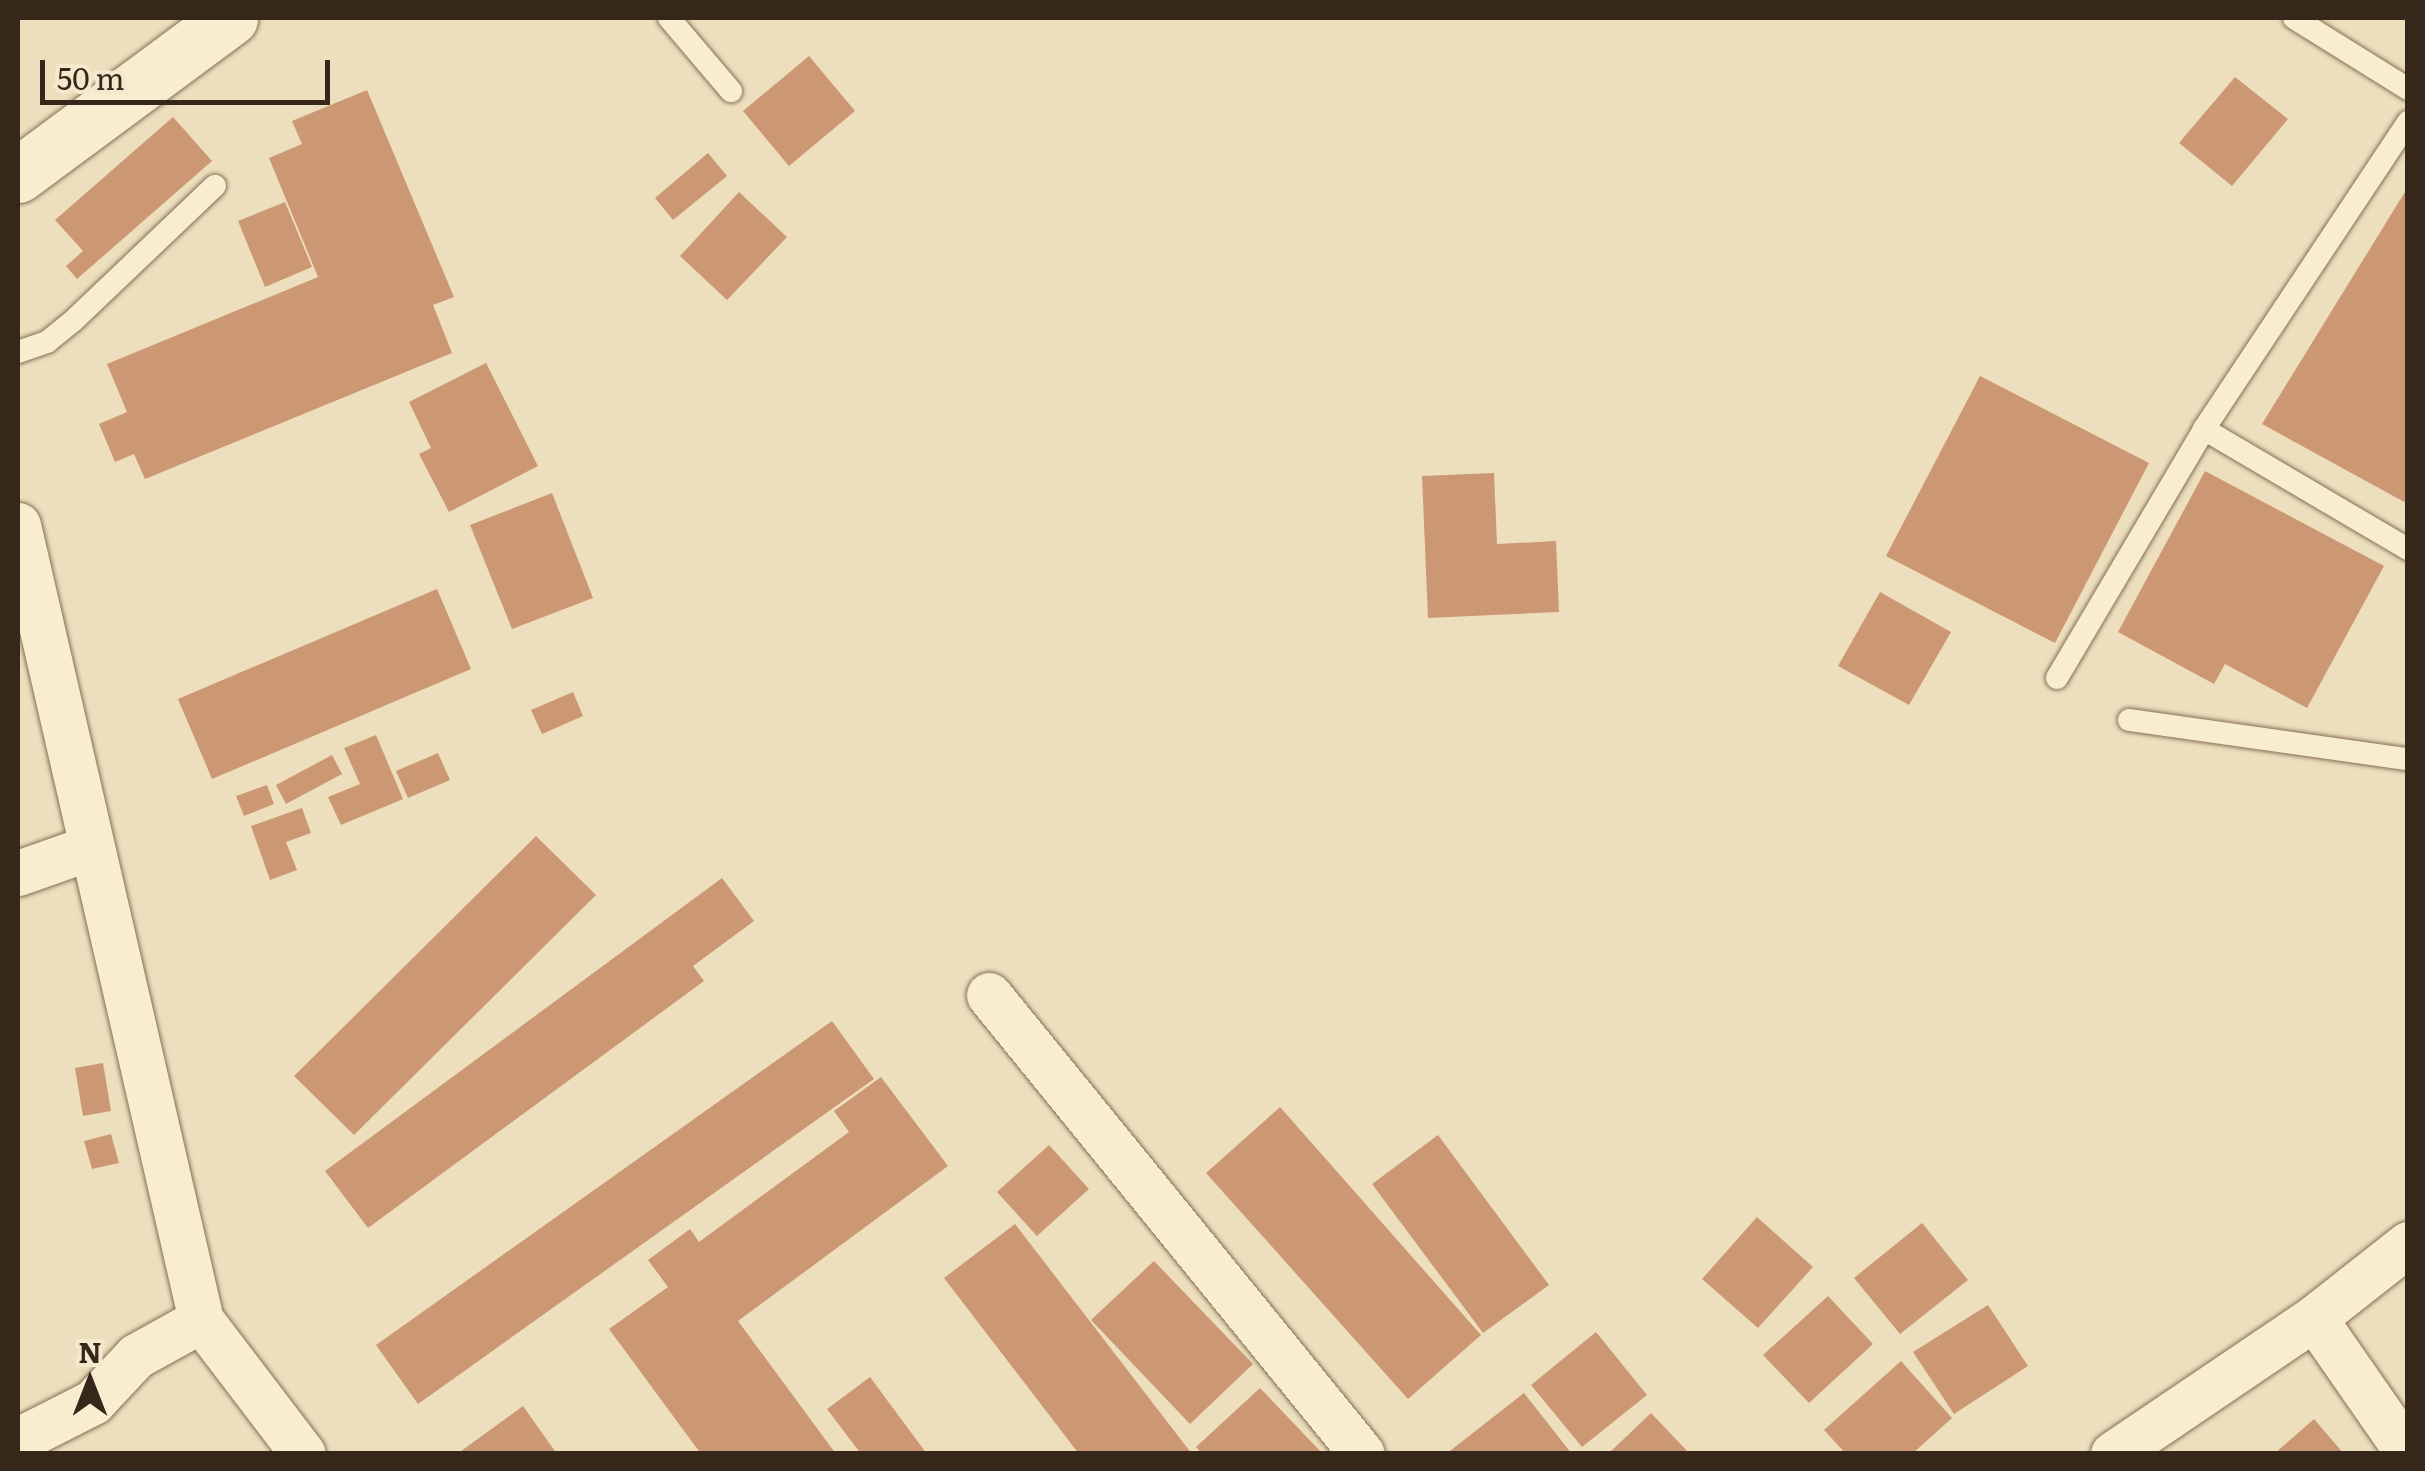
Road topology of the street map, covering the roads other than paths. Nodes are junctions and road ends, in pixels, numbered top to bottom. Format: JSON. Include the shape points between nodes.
{"nodes":[{"id":1,"x":230,"y":18,"type":"edge"},
{"id":2,"x":669,"y":18,"type":"edge"},
{"id":3,"x":2294,"y":18,"type":"edge"},
{"id":4,"x":2408,"y":88,"type":"edge"},
{"id":5,"x":730,"y":91,"type":"dead end"},
{"id":6,"x":2408,"y":122,"type":"edge"},
{"id":7,"x":18,"y":176,"type":"edge"},
{"id":8,"x":215,"y":186,"type":"dead end"},
{"id":9,"x":18,"y":352,"type":"edge"},
{"id":10,"x":2204,"y":429,"type":"junction"},
{"id":11,"x":18,"y":525,"type":"edge"},
{"id":12,"x":2408,"y":549,"type":"edge"},
{"id":13,"x":2057,"y":678,"type":"dead end"},
{"id":14,"x":2128,"y":720,"type":"dead end"},
{"id":15,"x":2408,"y":759,"type":"edge"},
{"id":16,"x":92,"y":848,"type":"junction"},
{"id":17,"x":18,"y":873,"type":"edge"},
{"id":18,"x":989,"y":995,"type":"dead end"},
{"id":19,"x":2408,"y":1244,"type":"edge"},
{"id":20,"x":2314,"y":1318,"type":"junction"},
{"id":21,"x":201,"y":1320,"type":"junction"},
{"id":22,"x":18,"y":1440,"type":"edge"},
{"id":23,"x":303,"y":1454,"type":"edge"},
{"id":24,"x":1362,"y":1454,"type":"edge"},
{"id":25,"x":2114,"y":1454,"type":"edge"},
{"id":26,"x":2408,"y":1454,"type":"edge"}],
"edges":[{"from":1,"to":7,"type":"street"},
{"from":2,"to":5,"type":"lane"},
{"from":3,"to":4,"type":"lane"},
{"from":6,"to":10,"type":"lane"},
{"from":8,"to":9,"type":"lane","via":[[73,321],[47,342]]},
{"from":10,"to":12,"type":"lane"},
{"from":10,"to":13,"type":"lane"},
{"from":11,"to":16,"type":"street"},
{"from":14,"to":15,"type":"lane"},
{"from":16,"to":17,"type":"street"},
{"from":16,"to":21,"type":"street"},
{"from":18,"to":24,"type":"street"},
{"from":19,"to":20,"type":"street"},
{"from":20,"to":25,"type":"street"},
{"from":20,"to":26,"type":"street"},
{"from":21,"to":22,"type":"street","via":[[136,1356],[93,1402]]},
{"from":21,"to":23,"type":"street"}]}
